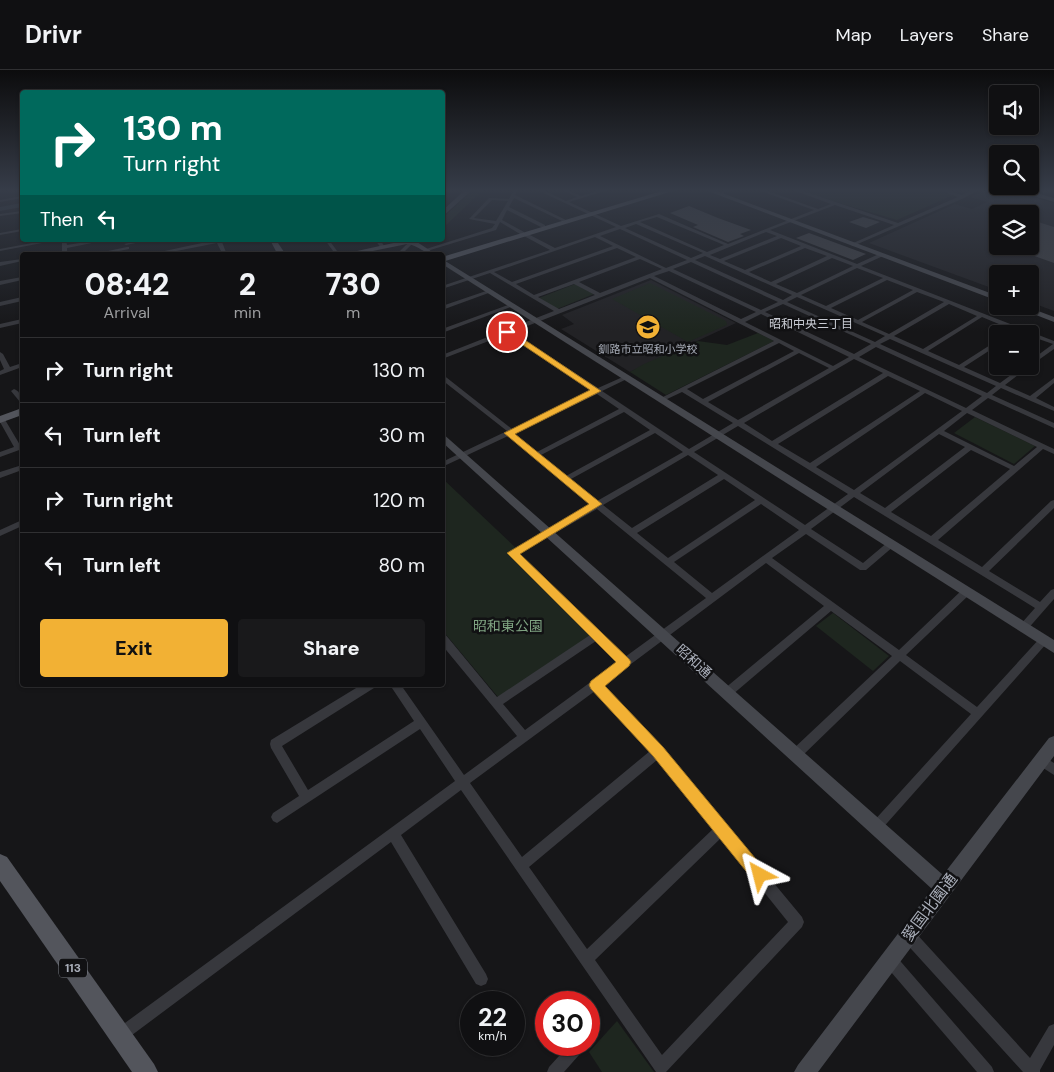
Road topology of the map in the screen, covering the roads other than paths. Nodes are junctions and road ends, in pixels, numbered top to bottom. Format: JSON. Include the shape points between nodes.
{"nodes":[{"id":1,"x":468,"y":237,"type":"edge"},
{"id":2,"x":515,"y":237,"type":"edge"},
{"id":3,"x":529,"y":237,"type":"edge"},
{"id":4,"x":594,"y":237,"type":"edge"},
{"id":5,"x":598,"y":237,"type":"edge"},
{"id":6,"x":639,"y":237,"type":"edge"},
{"id":7,"x":669,"y":237,"type":"edge"},
{"id":8,"x":708,"y":237,"type":"edge"},
{"id":9,"x":750,"y":237,"type":"edge"},
{"id":10,"x":779,"y":237,"type":"edge"},
{"id":11,"x":783,"y":237,"type":"edge"},
{"id":12,"x":837,"y":237,"type":"edge"},
{"id":13,"x":872,"y":237,"type":"edge"},
{"id":14,"x":45,"y":242,"type":"edge"},
{"id":15,"x":98,"y":242,"type":"edge"},
{"id":16,"x":214,"y":242,"type":"edge"},
{"id":17,"x":379,"y":242,"type":"edge"},
{"id":18,"x":408,"y":242,"type":"edge"},
{"id":19,"x":412,"y":242,"type":"edge"},
{"id":20,"x":414,"y":242,"type":"edge"},
{"id":21,"x":126,"y":244,"type":"edge"},
{"id":22,"x":856,"y":244,"type":"junction"},
{"id":23,"x":618,"y":246,"type":"junction"},
{"id":24,"x":729,"y":246,"type":"junction"},
{"id":25,"x":806,"y":246,"type":"junction"},
{"id":26,"x":383,"y":247,"type":"junction"},
{"id":27,"x":0,"y":250,"type":"edge"},
{"id":28,"x":424,"y":250,"type":"junction"},
{"id":29,"x":555,"y":250,"type":"junction"},
{"id":30,"x":65,"y":252,"type":"edge"},
{"id":31,"x":101,"y":252,"type":"edge"},
{"id":32,"x":163,"y":252,"type":"edge"},
{"id":33,"x":358,"y":252,"type":"edge"},
{"id":34,"x":401,"y":252,"type":"edge"},
{"id":35,"x":428,"y":252,"type":"edge"},
{"id":36,"x":707,"y":254,"type":"junction"},
{"id":37,"x":881,"y":255,"type":"junction"},
{"id":38,"x":832,"y":256,"type":"junction"},
{"id":39,"x":641,"y":257,"type":"junction"},
{"id":40,"x":445,"y":258,"type":"edge"},
{"id":41,"x":20,"y":260,"type":"edge"},
{"id":42,"x":691,"y":260,"type":"junction"},
{"id":43,"x":445,"y":261,"type":"edge"},
{"id":44,"x":721,"y":261,"type":"junction"},
{"id":45,"x":0,"y":264,"type":"edge"},
{"id":46,"x":858,"y":267,"type":"junction"},
{"id":47,"x":668,"y":269,"type":"junction"},
{"id":48,"x":491,"y":272,"type":"junction"},
{"id":49,"x":746,"y":272,"type":"junction"},
{"id":50,"x":650,"y":276,"type":"junction"},
{"id":51,"x":471,"y":278,"type":"junction"},
{"id":52,"x":887,"y":278,"type":"junction"},
{"id":53,"x":20,"y":279,"type":"edge"},
{"id":54,"x":504,"y":280,"type":"junction"},
{"id":55,"x":575,"y":282,"type":"junction"},
{"id":56,"x":0,"y":283,"type":"edge"},
{"id":57,"x":512,"y":284,"type":"junction"},
{"id":58,"x":772,"y":284,"type":"junction"},
{"id":59,"x":445,"y":287,"type":"edge"},
{"id":60,"x":492,"y":287,"type":"junction"},
{"id":61,"x":917,"y":290,"type":"junction"},
{"id":62,"x":989,"y":291,"type":"edge"},
{"id":63,"x":601,"y":296,"type":"junction"},
{"id":64,"x":798,"y":296,"type":"junction"},
{"id":65,"x":989,"y":296,"type":"edge"},
{"id":66,"x":533,"y":297,"type":"junction"},
{"id":67,"x":20,"y":299,"type":"edge"},
{"id":68,"x":785,"y":302,"type":"junction"},
{"id":69,"x":949,"y":302,"type":"junction"},
{"id":70,"x":0,"y":304,"type":"edge"},
{"id":71,"x":513,"y":305,"type":"junction"},
{"id":72,"x":445,"y":307,"type":"edge"},
{"id":73,"x":827,"y":308,"type":"junction"},
{"id":74,"x":1039,"y":309,"type":"edge"},
{"id":75,"x":559,"y":312,"type":"junction"},
{"id":76,"x":762,"y":312,"type":"junction"},
{"id":77,"x":1039,"y":314,"type":"edge"},
{"id":78,"x":982,"y":315,"type":"junction"},
{"id":79,"x":1054,"y":315,"type":"edge"},
{"id":80,"x":538,"y":320,"type":"junction"},
{"id":81,"x":1054,"y":320,"type":"edge"},
{"id":82,"x":20,"y":322,"type":"edge"},
{"id":83,"x":740,"y":322,"type":"junction"},
{"id":84,"x":858,"y":322,"type":"junction"},
{"id":85,"x":1008,"y":325,"type":"edge"},
{"id":86,"x":0,"y":326,"type":"edge"},
{"id":87,"x":445,"y":330,"type":"edge"},
{"id":88,"x":507,"y":332,"type":"junction"},
{"id":89,"x":890,"y":336,"type":"junction"},
{"id":90,"x":1039,"y":338,"type":"edge"},
{"id":91,"x":778,"y":340,"type":"junction"},
{"id":92,"x":875,"y":344,"type":"junction"},
{"id":93,"x":1054,"y":345,"type":"edge"},
{"id":94,"x":989,"y":348,"type":"edge"},
{"id":95,"x":798,"y":351,"type":"junction"},
{"id":96,"x":924,"y":351,"type":"junction"},
{"id":97,"x":0,"y":354,"type":"edge"},
{"id":98,"x":854,"y":356,"type":"junction"},
{"id":99,"x":445,"y":357,"type":"edge"},
{"id":100,"x":1039,"y":357,"type":"edge"},
{"id":101,"x":20,"y":366,"type":"edge"},
{"id":102,"x":960,"y":367,"type":"junction"},
{"id":103,"x":832,"y":368,"type":"junction"},
{"id":104,"x":8,"y":370,"type":"junction"},
{"id":105,"x":888,"y":372,"type":"junction"},
{"id":106,"x":0,"y":373,"type":"edge"},
{"id":107,"x":1015,"y":375,"type":"edge"},
{"id":108,"x":627,"y":377,"type":"junction"},
{"id":109,"x":445,"y":379,"type":"edge"},
{"id":110,"x":1054,"y":380,"type":"edge"},
{"id":111,"x":1001,"y":385,"type":"junction"},
{"id":112,"x":682,"y":389,"type":"junction"},
{"id":113,"x":925,"y":390,"type":"junction"},
{"id":114,"x":14,"y":391,"type":"dead end"},
{"id":115,"x":597,"y":391,"type":"junction"},
{"id":116,"x":987,"y":395,"type":"junction"},
{"id":117,"x":20,"y":398,"type":"edge"},
{"id":118,"x":663,"y":399,"type":"junction"},
{"id":119,"x":1030,"y":399,"type":"junction"},
{"id":120,"x":703,"y":402,"type":"junction"},
{"id":121,"x":20,"y":407,"type":"edge"},
{"id":122,"x":624,"y":409,"type":"junction"},
{"id":123,"x":1054,"y":409,"type":"edge"},
{"id":124,"x":966,"y":410,"type":"junction"},
{"id":125,"x":20,"y":412,"type":"edge"},
{"id":126,"x":1,"y":418,"type":"edge"},
{"id":127,"x":738,"y":423,"type":"junction"},
{"id":128,"x":1054,"y":426,"type":"edge"},
{"id":129,"x":655,"y":430,"type":"junction"},
{"id":130,"x":938,"y":431,"type":"junction"},
{"id":131,"x":510,"y":433,"type":"junction"},
{"id":132,"x":718,"y":434,"type":"junction"},
{"id":133,"x":445,"y":439,"type":"edge"},
{"id":134,"x":772,"y":444,"type":"junction"},
{"id":135,"x":1042,"y":446,"type":"junction"},
{"id":136,"x":20,"y":447,"type":"edge"},
{"id":137,"x":970,"y":447,"type":"junction"},
{"id":138,"x":688,"y":452,"type":"junction"},
{"id":139,"x":1054,"y":452,"type":"edge"},
{"id":140,"x":0,"y":455,"type":"edge"},
{"id":141,"x":464,"y":455,"type":"junction"},
{"id":142,"x":536,"y":455,"type":"junction"},
{"id":143,"x":445,"y":464,"type":"edge"},
{"id":144,"x":810,"y":467,"type":"junction"},
{"id":145,"x":20,"y":468,"type":"edge"},
{"id":146,"x":1014,"y":469,"type":"junction"},
{"id":147,"x":0,"y":476,"type":"edge"},
{"id":148,"x":723,"y":476,"type":"junction"},
{"id":149,"x":566,"y":479,"type":"junction"},
{"id":150,"x":853,"y":494,"type":"junction"},
{"id":151,"x":760,"y":501,"type":"junction"},
{"id":152,"x":597,"y":504,"type":"junction"},
{"id":153,"x":1054,"y":504,"type":"edge"},
{"id":154,"x":835,"y":509,"type":"junction"},
{"id":155,"x":885,"y":512,"type":"junction"},
{"id":156,"x":20,"y":524,"type":"edge"},
{"id":157,"x":632,"y":532,"type":"junction"},
{"id":158,"x":805,"y":532,"type":"junction"},
{"id":159,"x":0,"y":533,"type":"edge"},
{"id":160,"x":550,"y":533,"type":"junction"},
{"id":161,"x":932,"y":541,"type":"junction"},
{"id":162,"x":891,"y":544,"type":"junction"},
{"id":163,"x":767,"y":559,"type":"junction"},
{"id":164,"x":668,"y":562,"type":"junction"},
{"id":165,"x":982,"y":572,"type":"junction"},
{"id":166,"x":966,"y":592,"type":"junction"},
{"id":167,"x":1054,"y":593,"type":"edge"},
{"id":168,"x":713,"y":599,"type":"junction"},
{"id":169,"x":830,"y":606,"type":"junction"},
{"id":170,"x":1041,"y":607,"type":"junction"},
{"id":171,"x":1023,"y":628,"type":"junction"},
{"id":172,"x":664,"y":634,"type":"junction"},
{"id":173,"x":597,"y":635,"type":"junction"},
{"id":174,"x":445,"y":640,"type":"edge"},
{"id":175,"x":1044,"y":640,"type":"junction"},
{"id":176,"x":1054,"y":647,"type":"edge"},
{"id":177,"x":899,"y":656,"type":"junction"},
{"id":178,"x":625,"y":662,"type":"junction"},
{"id":179,"x":596,"y":685,"type":"junction"},
{"id":180,"x":367,"y":687,"type":"edge"},
{"id":181,"x":397,"y":687,"type":"edge"},
{"id":182,"x":728,"y":692,"type":"junction"},
{"id":183,"x":498,"y":702,"type":"junction"},
{"id":184,"x":978,"y":714,"type":"junction"},
{"id":185,"x":422,"y":722,"type":"junction"},
{"id":186,"x":524,"y":737,"type":"junction"},
{"id":187,"x":1054,"y":743,"type":"edge"},
{"id":188,"x":658,"y":752,"type":"junction"},
{"id":189,"x":796,"y":754,"type":"junction"},
{"id":190,"x":1047,"y":765,"type":"edge"},
{"id":191,"x":463,"y":782,"type":"junction"},
{"id":192,"x":306,"y":798,"type":"junction"},
{"id":193,"x":278,"y":817,"type":"dead end"},
{"id":194,"x":876,"y":827,"type":"junction"},
{"id":195,"x":722,"y":828,"type":"junction"},
{"id":196,"x":393,"y":834,"type":"junction"},
{"id":197,"x":0,"y":864,"type":"edge"},
{"id":198,"x":521,"y":865,"type":"junction"},
{"id":199,"x":944,"y":888,"type":"junction"},
{"id":200,"x":908,"y":936,"type":"junction"},
{"id":201,"x":587,"y":958,"type":"junction"},
{"id":202,"x":890,"y":960,"type":"junction"},
{"id":203,"x":481,"y":979,"type":"dead end"},
{"id":204,"x":1054,"y":1031,"type":"edge"},
{"id":205,"x":119,"y":1036,"type":"junction"},
{"id":206,"x":569,"y":1056,"type":"edge"},
{"id":207,"x":1032,"y":1071,"type":"edge"},
{"id":208,"x":146,"y":1072,"type":"edge"},
{"id":209,"x":554,"y":1072,"type":"edge"},
{"id":210,"x":805,"y":1072,"type":"edge"},
{"id":211,"x":987,"y":1072,"type":"edge"}],
"edges":[{"from":1,"to":28,"type":"street"},
{"from":2,"to":40,"type":"main road"},
{"from":3,"to":29,"type":"street"},
{"from":4,"to":29,"type":"street"},
{"from":5,"to":23,"type":"street"},
{"from":6,"to":42,"type":"street"},
{"from":7,"to":36,"type":"street"},
{"from":8,"to":24,"type":"street"},
{"from":9,"to":24,"type":"street"},
{"from":10,"to":44,"type":"street"},
{"from":11,"to":25,"type":"street"},
{"from":12,"to":22,"type":"street"},
{"from":13,"to":22,"type":"street"},
{"from":14,"to":27,"type":"street"},
{"from":15,"to":30,"type":"street"},
{"from":16,"to":32,"type":"street"},
{"from":17,"to":26,"type":"street"},
{"from":18,"to":26,"type":"street"},
{"from":19,"to":34,"type":"street"},
{"from":20,"to":28,"type":"street"},
{"from":21,"to":31,"type":"street"},
{"from":22,"to":37,"type":"street"},
{"from":22,"to":62,"type":"street"},
{"from":23,"to":39,"type":"street"},
{"from":23,"to":57,"type":"street"},
{"from":24,"to":36,"type":"street"},
{"from":25,"to":38,"type":"street"},
{"from":25,"to":49,"type":"street"},
{"from":26,"to":33,"type":"street"},
{"from":28,"to":35,"type":"street"},
{"from":29,"to":48,"type":"street"},
{"from":36,"to":42,"type":"street"},
{"from":36,"to":44,"type":"street"},
{"from":37,"to":46,"type":"street"},
{"from":37,"to":65,"type":"street"},
{"from":38,"to":46,"type":"street"},
{"from":38,"to":58,"type":"street"},
{"from":39,"to":47,"type":"street"},
{"from":39,"to":55,"type":"street"},
{"from":41,"to":45,"type":"street"},
{"from":42,"to":47,"type":"street"},
{"from":42,"to":68,"type":"street"},
{"from":43,"to":51,"type":"street"},
{"from":44,"to":49,"type":"street"},
{"from":46,"to":52,"type":"street"},
{"from":46,"to":64,"type":"street"},
{"from":47,"to":50,"type":"street"},
{"from":47,"to":76,"type":"street"},
{"from":48,"to":51,"type":"street"},
{"from":48,"to":54,"type":"street"},
{"from":49,"to":58,"type":"street"},
{"from":50,"to":63,"type":"street"},
{"from":50,"to":83,"type":"street"},
{"from":51,"to":59,"type":"street"},
{"from":51,"to":60,"type":"street"},
{"from":52,"to":61,"type":"street"},
{"from":52,"to":73,"type":"street"},
{"from":53,"to":56,"type":"street"},
{"from":54,"to":57,"type":"street"},
{"from":54,"to":60,"type":"street"},
{"from":55,"to":63,"type":"street"},
{"from":55,"to":66,"type":"street"},
{"from":57,"to":66,"type":"street"},
{"from":58,"to":64,"type":"street"},
{"from":60,"to":71,"type":"street"},
{"from":60,"to":72,"type":"street"},
{"from":61,"to":69,"type":"street"},
{"from":61,"to":84,"type":"street"},
{"from":63,"to":75,"type":"street"},
{"from":64,"to":68,"type":"street"},
{"from":64,"to":73,"type":"street"},
{"from":66,"to":75,"type":"street"},
{"from":67,"to":70,"type":"street"},
{"from":68,"to":76,"type":"street"},
{"from":68,"to":92,"type":"street"},
{"from":69,"to":78,"type":"street"},
{"from":69,"to":89,"type":"street"},
{"from":71,"to":80,"type":"street"},
{"from":71,"to":87,"type":"street"},
{"from":73,"to":84,"type":"street"},
{"from":74,"to":79,"type":"street"},
{"from":75,"to":80,"type":"street"},
{"from":76,"to":83,"type":"street"},
{"from":76,"to":98,"type":"street"},
{"from":77,"to":81,"type":"street"},
{"from":78,"to":85,"type":"street"},
{"from":78,"to":96,"type":"street"},
{"from":80,"to":88,"type":"street"},
{"from":80,"to":108,"type":"street"},
{"from":82,"to":86,"type":"street"},
{"from":83,"to":91,"type":"street"},
{"from":84,"to":89,"type":"street"},
{"from":88,"to":99,"type":"street"},
{"from":88,"to":115,"type":"street"},
{"from":89,"to":92,"type":"street"},
{"from":89,"to":96,"type":"street"},
{"from":90,"to":93,"type":"street"},
{"from":91,"to":95,"type":"street"},
{"from":91,"to":112,"type":"street"},
{"from":92,"to":98,"type":"street"},
{"from":92,"to":116,"type":"street"},
{"from":93,"to":100,"type":"street"},
{"from":94,"to":102,"type":"street"},
{"from":95,"to":103,"type":"street"},
{"from":95,"to":120,"type":"street"},
{"from":96,"to":102,"type":"street"},
{"from":97,"to":104,"type":"street"},
{"from":98,"to":103,"type":"street"},
{"from":98,"to":105,"type":"street"},
{"from":101,"to":104,"type":"street"},
{"from":102,"to":111,"type":"street"},
{"from":103,"to":127,"type":"street"},
{"from":104,"to":106,"type":"street"},
{"from":105,"to":113,"type":"street"},
{"from":105,"to":134,"type":"street"},
{"from":107,"to":111,"type":"street"},
{"from":108,"to":115,"type":"street"},
{"from":108,"to":118,"type":"street"},
{"from":109,"to":131,"type":"street"},
{"from":110,"to":119,"type":"street"},
{"from":111,"to":116,"type":"street"},
{"from":111,"to":119,"type":"street"},
{"from":112,"to":118,"type":"street"},
{"from":112,"to":120,"type":"street"},
{"from":113,"to":124,"type":"street"},
{"from":113,"to":144,"type":"street"},
{"from":114,"to":117,"type":"street"},
{"from":115,"to":122,"type":"street"},
{"from":115,"to":131,"type":"street"},
{"from":116,"to":124,"type":"street"},
{"from":116,"to":128,"type":"street"},
{"from":118,"to":132,"type":"street"},
{"from":119,"to":123,"type":"street"},
{"from":120,"to":127,"type":"street"},
{"from":121,"to":126,"type":"main road"},
{"from":122,"to":129,"type":"street"},
{"from":122,"to":142,"type":"street"},
{"from":124,"to":130,"type":"street"},
{"from":124,"to":135,"type":"street"},
{"from":125,"to":126,"type":"main road"},
{"from":126,"to":136,"type":"street"},
{"from":127,"to":132,"type":"street"},
{"from":127,"to":134,"type":"street"},
{"from":129,"to":138,"type":"street"},
{"from":129,"to":149,"type":"street"},
{"from":130,"to":137,"type":"street"},
{"from":130,"to":150,"type":"street"},
{"from":131,"to":141,"type":"street"},
{"from":131,"to":142,"type":"street"},
{"from":132,"to":138,"type":"street"},
{"from":132,"to":154,"type":"street"},
{"from":133,"to":141,"type":"street","name":"昭和通"},
{"from":134,"to":144,"type":"street"},
{"from":135,"to":139,"type":"street"},
{"from":135,"to":146,"type":"street"},
{"from":136,"to":140,"type":"street"},
{"from":137,"to":146,"type":"street"},
{"from":137,"to":155,"type":"street"},
{"from":138,"to":148,"type":"street"},
{"from":138,"to":152,"type":"street"},
{"from":141,"to":143,"type":"street"},
{"from":141,"to":160,"type":"street","name":"昭和通"},
{"from":142,"to":149,"type":"street"},
{"from":144,"to":150,"type":"street"},
{"from":145,"to":147,"type":"street"},
{"from":146,"to":161,"type":"street"},
{"from":148,"to":151,"type":"street"},
{"from":148,"to":157,"type":"street"},
{"from":149,"to":152,"type":"street"},
{"from":150,"to":154,"type":"street"},
{"from":150,"to":155,"type":"street"},
{"from":151,"to":158,"type":"street"},
{"from":151,"to":164,"type":"street"},
{"from":152,"to":157,"type":"street"},
{"from":152,"to":160,"type":"street"},
{"from":153,"to":165,"type":"street"},
{"from":154,"to":158,"type":"street"},
{"from":154,"to":162,"type":"street"},
{"from":155,"to":161,"type":"street"},
{"from":156,"to":159,"type":"street"},
{"from":157,"to":164,"type":"street"},
{"from":158,"to":162,"type":"street","via":[[863,568]]},
{"from":158,"to":163,"type":"street"},
{"from":160,"to":172,"type":"street","name":"昭和通"},
{"from":160,"to":173,"type":"street","via":[[512,553]]},
{"from":161,"to":165,"type":"street"},
{"from":162,"to":166,"type":"street"},
{"from":163,"to":168,"type":"street"},
{"from":163,"to":169,"type":"street"},
{"from":164,"to":168,"type":"street"},
{"from":165,"to":170,"type":"street"},
{"from":166,"to":171,"type":"street"},
{"from":166,"to":177,"type":"street"},
{"from":167,"to":170,"type":"street"},
{"from":168,"to":172,"type":"street"},
{"from":169,"to":177,"type":"street"},
{"from":169,"to":182,"type":"street"},
{"from":170,"to":171,"type":"street"},
{"from":171,"to":175,"type":"street"},
{"from":172,"to":178,"type":"street"},
{"from":172,"to":182,"type":"street","name":"昭和通"},
{"from":173,"to":178,"type":"street"},
{"from":173,"to":183,"type":"street"},
{"from":174,"to":183,"type":"street"},
{"from":175,"to":176,"type":"street"},
{"from":175,"to":184,"type":"street"},
{"from":177,"to":184,"type":"street"},
{"from":177,"to":189,"type":"street"},
{"from":178,"to":179,"type":"street"},
{"from":179,"to":186,"type":"street"},
{"from":179,"to":188,"type":"street"},
{"from":180,"to":192,"type":"street","via":[[276,744]]},
{"from":181,"to":185,"type":"street"},
{"from":182,"to":189,"type":"street","name":"昭和通"},
{"from":183,"to":186,"type":"street"},
{"from":184,"to":194,"type":"street"},
{"from":185,"to":191,"type":"street"},
{"from":185,"to":192,"type":"street"},
{"from":186,"to":191,"type":"street"},
{"from":187,"to":190,"type":"street","name":"愛国北園通"},
{"from":188,"to":195,"type":"street"},
{"from":188,"to":198,"type":"street"},
{"from":189,"to":194,"type":"street","name":"昭和通"},
{"from":190,"to":199,"type":"street","name":"愛国北園通"},
{"from":191,"to":196,"type":"street"},
{"from":191,"to":198,"type":"street"},
{"from":192,"to":193,"type":"street"},
{"from":194,"to":199,"type":"street","name":"昭和通"},
{"from":195,"to":201,"type":"street"},
{"from":195,"to":201,"type":"street","via":[[797,922],[661,1067]]},
{"from":196,"to":203,"type":"street"},
{"from":196,"to":205,"type":"street"},
{"from":197,"to":205,"type":"main road","number":"113"},
{"from":198,"to":201,"type":"street"},
{"from":199,"to":200,"type":"street","name":"愛国北園通"},
{"from":200,"to":202,"type":"street","name":"愛国北園通"},
{"from":200,"to":207,"type":"street"},
{"from":202,"to":210,"type":"street","name":"愛国北園通"},
{"from":202,"to":211,"type":"street"},
{"from":204,"to":207,"type":"street"},
{"from":205,"to":208,"type":"main road","number":"113"},
{"from":206,"to":209,"type":"street"}]}
